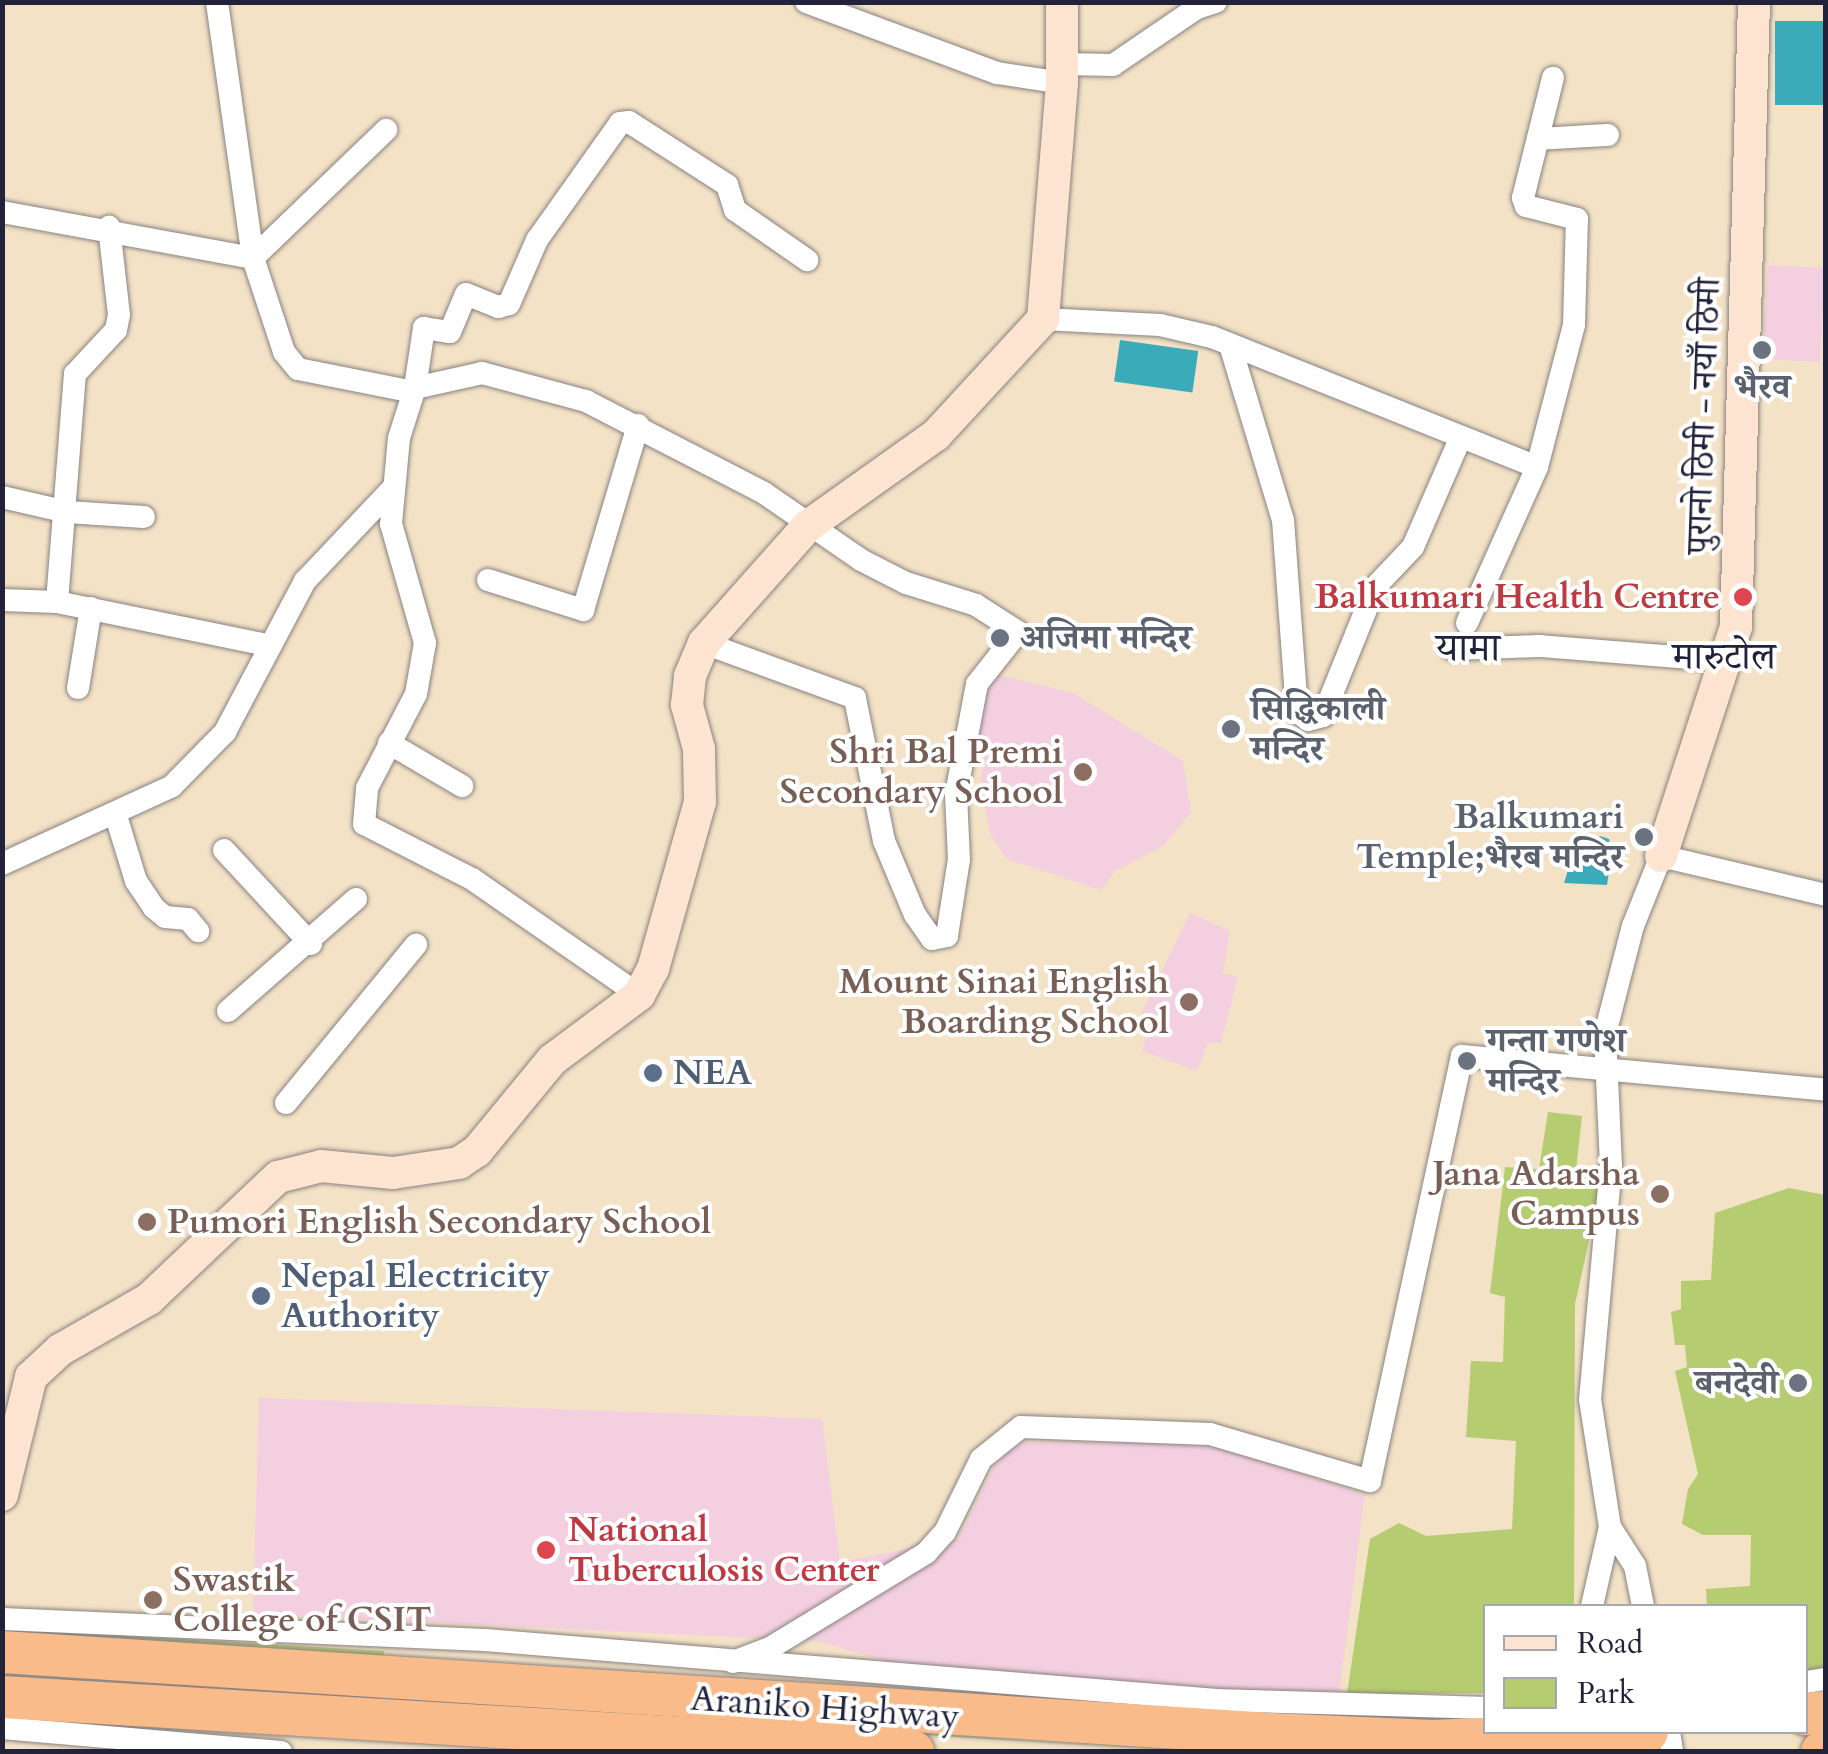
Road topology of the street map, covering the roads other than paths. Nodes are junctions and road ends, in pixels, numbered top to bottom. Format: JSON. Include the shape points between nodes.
{"nodes":[{"id":1,"x":217,"y":2,"type":"edge"},
{"id":2,"x":806,"y":2,"type":"edge"},
{"id":3,"x":1062,"y":2,"type":"edge"},
{"id":4,"x":1216,"y":2,"type":"edge"},
{"id":5,"x":1754,"y":2,"type":"edge"},
{"id":6,"x":1063,"y":74,"type":"junction"},
{"id":7,"x":1553,"y":78,"type":"dead end"},
{"id":8,"x":386,"y":130,"type":"dead end"},
{"id":9,"x":1608,"y":135,"type":"dead end"},
{"id":10,"x":1538,"y":139,"type":"junction"},
{"id":11,"x":2,"y":212,"type":"edge"},
{"id":12,"x":109,"y":228,"type":"junction"},
{"id":13,"x":253,"y":258,"type":"junction"},
{"id":14,"x":807,"y":260,"type":"dead end"},
{"id":15,"x":1043,"y":319,"type":"junction"},
{"id":16,"x":1231,"y":348,"type":"junction"},
{"id":17,"x":414,"y":390,"type":"junction"},
{"id":18,"x":638,"y":426,"type":"junction"},
{"id":19,"x":1459,"y":441,"type":"junction"},
{"id":20,"x":1537,"y":467,"type":"junction"},
{"id":21,"x":392,"y":490,"type":"junction"},
{"id":22,"x":2,"y":497,"type":"edge"},
{"id":23,"x":66,"y":512,"type":"junction"},
{"id":24,"x":144,"y":517,"type":"dead end"},
{"id":25,"x":808,"y":526,"type":"junction"},
{"id":26,"x":488,"y":580,"type":"dead end"},
{"id":27,"x":2,"y":600,"type":"edge"},
{"id":28,"x":57,"y":602,"type":"junction"},
{"id":29,"x":91,"y":608,"type":"junction"},
{"id":30,"x":1467,"y":623,"type":"dead end"},
{"id":31,"x":704,"y":642,"type":"junction"},
{"id":32,"x":271,"y":646,"type":"junction"},
{"id":33,"x":1452,"y":649,"type":"dead end"},
{"id":34,"x":1726,"y":662,"type":"junction"},
{"id":35,"x":78,"y":688,"type":"dead end"},
{"id":36,"x":389,"y":743,"type":"junction"},
{"id":37,"x":462,"y":786,"type":"dead end"},
{"id":38,"x":116,"y":816,"type":"junction"},
{"id":39,"x":224,"y":850,"type":"dead end"},
{"id":40,"x":1661,"y":856,"type":"junction"},
{"id":41,"x":2,"y":864,"type":"edge"},
{"id":42,"x":1826,"y":896,"type":"edge"},
{"id":43,"x":356,"y":899,"type":"dead end"},
{"id":44,"x":198,"y":932,"type":"dead end"},
{"id":45,"x":311,"y":944,"type":"junction"},
{"id":46,"x":416,"y":945,"type":"dead end"},
{"id":47,"x":639,"y":995,"type":"junction"},
{"id":48,"x":228,"y":1011,"type":"dead end"},
{"id":49,"x":1610,"y":1071,"type":"junction"},
{"id":50,"x":1826,"y":1090,"type":"edge"},
{"id":51,"x":286,"y":1103,"type":"dead end"},
{"id":52,"x":2,"y":1494,"type":"edge"},
{"id":53,"x":1610,"y":1527,"type":"junction"},
{"id":54,"x":1592,"y":1604,"type":"edge"},
{"id":55,"x":1644,"y":1604,"type":"edge"},
{"id":56,"x":2,"y":1619,"type":"edge"},
{"id":57,"x":2,"y":1652,"type":"edge"},
{"id":58,"x":733,"y":1662,"type":"junction"},
{"id":59,"x":2,"y":1697,"type":"edge"},
{"id":60,"x":1483,"y":1708,"type":"edge"},
{"id":61,"x":2,"y":1728,"type":"edge"},
{"id":62,"x":1593,"y":1734,"type":"edge"},
{"id":63,"x":281,"y":1752,"type":"edge"},
{"id":64,"x":913,"y":1752,"type":"edge"}],
"edges":[{"from":1,"to":13,"type":"street"},
{"from":2,"to":6,"type":"street","via":[[997,73]]},
{"from":3,"to":6,"type":"main road"},
{"from":4,"to":6,"type":"street","via":[[1114,64]]},
{"from":5,"to":34,"type":"main road","name":"पुरानो ठिमी - नयाँ ठिमी","via":[[1736,626]]},
{"from":6,"to":15,"type":"main road"},
{"from":7,"to":10,"type":"street"},
{"from":8,"to":13,"type":"street"},
{"from":9,"to":10,"type":"street"},
{"from":10,"to":20,"type":"street","via":[[1526,206],[1566,213],[1580,231],[1574,325]]},
{"from":11,"to":12,"type":"street"},
{"from":12,"to":13,"type":"street"},
{"from":12,"to":23,"type":"street","via":[[119,316],[116,330],[75,374]]},
{"from":13,"to":17,"type":"street","via":[[284,352],[298,369]]},
{"from":14,"to":17,"type":"street","via":[[736,210],[727,185],[629,122],[620,123],[537,240],[509,304],[498,308],[466,294],[450,332],[424,328]]},
{"from":15,"to":16,"type":"street","via":[[1160,324]]},
{"from":15,"to":25,"type":"main road","via":[[936,434]]},
{"from":16,"to":19,"type":"street","via":[[1412,415]]},
{"from":16,"to":19,"type":"street","via":[[1283,520],[1297,711],[1308,720],[1322,716],[1375,586],[1413,547]]},
{"from":17,"to":18,"type":"street","via":[[482,373],[586,401]]},
{"from":17,"to":21,"type":"street"},
{"from":18,"to":25,"type":"street","via":[[764,493]]},
{"from":18,"to":26,"type":"street","via":[[583,610]]},
{"from":19,"to":20,"type":"street"},
{"from":20,"to":30,"type":"street"},
{"from":21,"to":32,"type":"street","via":[[330,547]]},
{"from":21,"to":36,"type":"street","via":[[391,524],[425,642],[416,694]]},
{"from":22,"to":23,"type":"street"},
{"from":23,"to":24,"type":"street"},
{"from":23,"to":28,"type":"street"},
{"from":25,"to":31,"type":"main road"},
{"from":25,"to":31,"type":"street","via":[[906,584],[976,606],[1018,632],[977,684],[956,794],[959,859],[947,936],[932,940],[915,915],[884,841],[855,698]]},
{"from":27,"to":28,"type":"street"},
{"from":28,"to":29,"type":"street"},
{"from":29,"to":32,"type":"street"},
{"from":29,"to":35,"type":"street"},
{"from":31,"to":47,"type":"main road","via":[[687,705],[699,749],[700,802],[653,969]]},
{"from":32,"to":38,"type":"street","via":[[226,732],[172,786]]},
{"from":33,"to":34,"type":"street","via":[[1540,646]]},
{"from":34,"to":40,"type":"main road","name":"पुरानो ठिमी - नयाँ ठिमी"},
{"from":36,"to":37,"type":"street"},
{"from":36,"to":47,"type":"street","via":[[367,788],[364,824],[472,879]]},
{"from":38,"to":41,"type":"street"},
{"from":38,"to":44,"type":"street","via":[[136,881],[154,908],[165,917],[188,918]]},
{"from":39,"to":45,"type":"street"},
{"from":40,"to":42,"type":"street"},
{"from":40,"to":49,"type":"street","name":"पुरानो ठिमी - नयाँ ठिमी","via":[[1633,926],[1604,1034]]},
{"from":43,"to":45,"type":"street"},
{"from":45,"to":48,"type":"street"},
{"from":46,"to":51,"type":"street"},
{"from":47,"to":52,"type":"main road","via":[[552,1060],[477,1151],[459,1162],[394,1173],[320,1166],[278,1177],[149,1299],[60,1350],[31,1377]]},
{"from":49,"to":50,"type":"street"},
{"from":49,"to":53,"type":"street","name":"पुरानो ठिमी - नयाँ ठिमी","via":[[1611,1166],[1590,1400]]},
{"from":49,"to":58,"type":"street","via":[[1462,1056],[1370,1481],[1210,1434],[1021,1427],[981,1459],[945,1532],[926,1553],[770,1648]]},
{"from":53,"to":54,"type":"street","name":"पुरानो ठिमी - नयाँ ठिमी"},
{"from":53,"to":55,"type":"street","name":"पुरानो ठिमी - नयाँ ठिमी","via":[[1635,1566]]},
{"from":56,"to":58,"type":"street","via":[[485,1640]]},
{"from":57,"to":62,"type":"highway","name":"Araniko Highway","via":[[1002,1720],[1432,1740]]},
{"from":58,"to":60,"type":"street","via":[[1217,1700]]},
{"from":59,"to":64,"type":"highway","name":"Araniko Highway"},
{"from":61,"to":63,"type":"street"}]}
